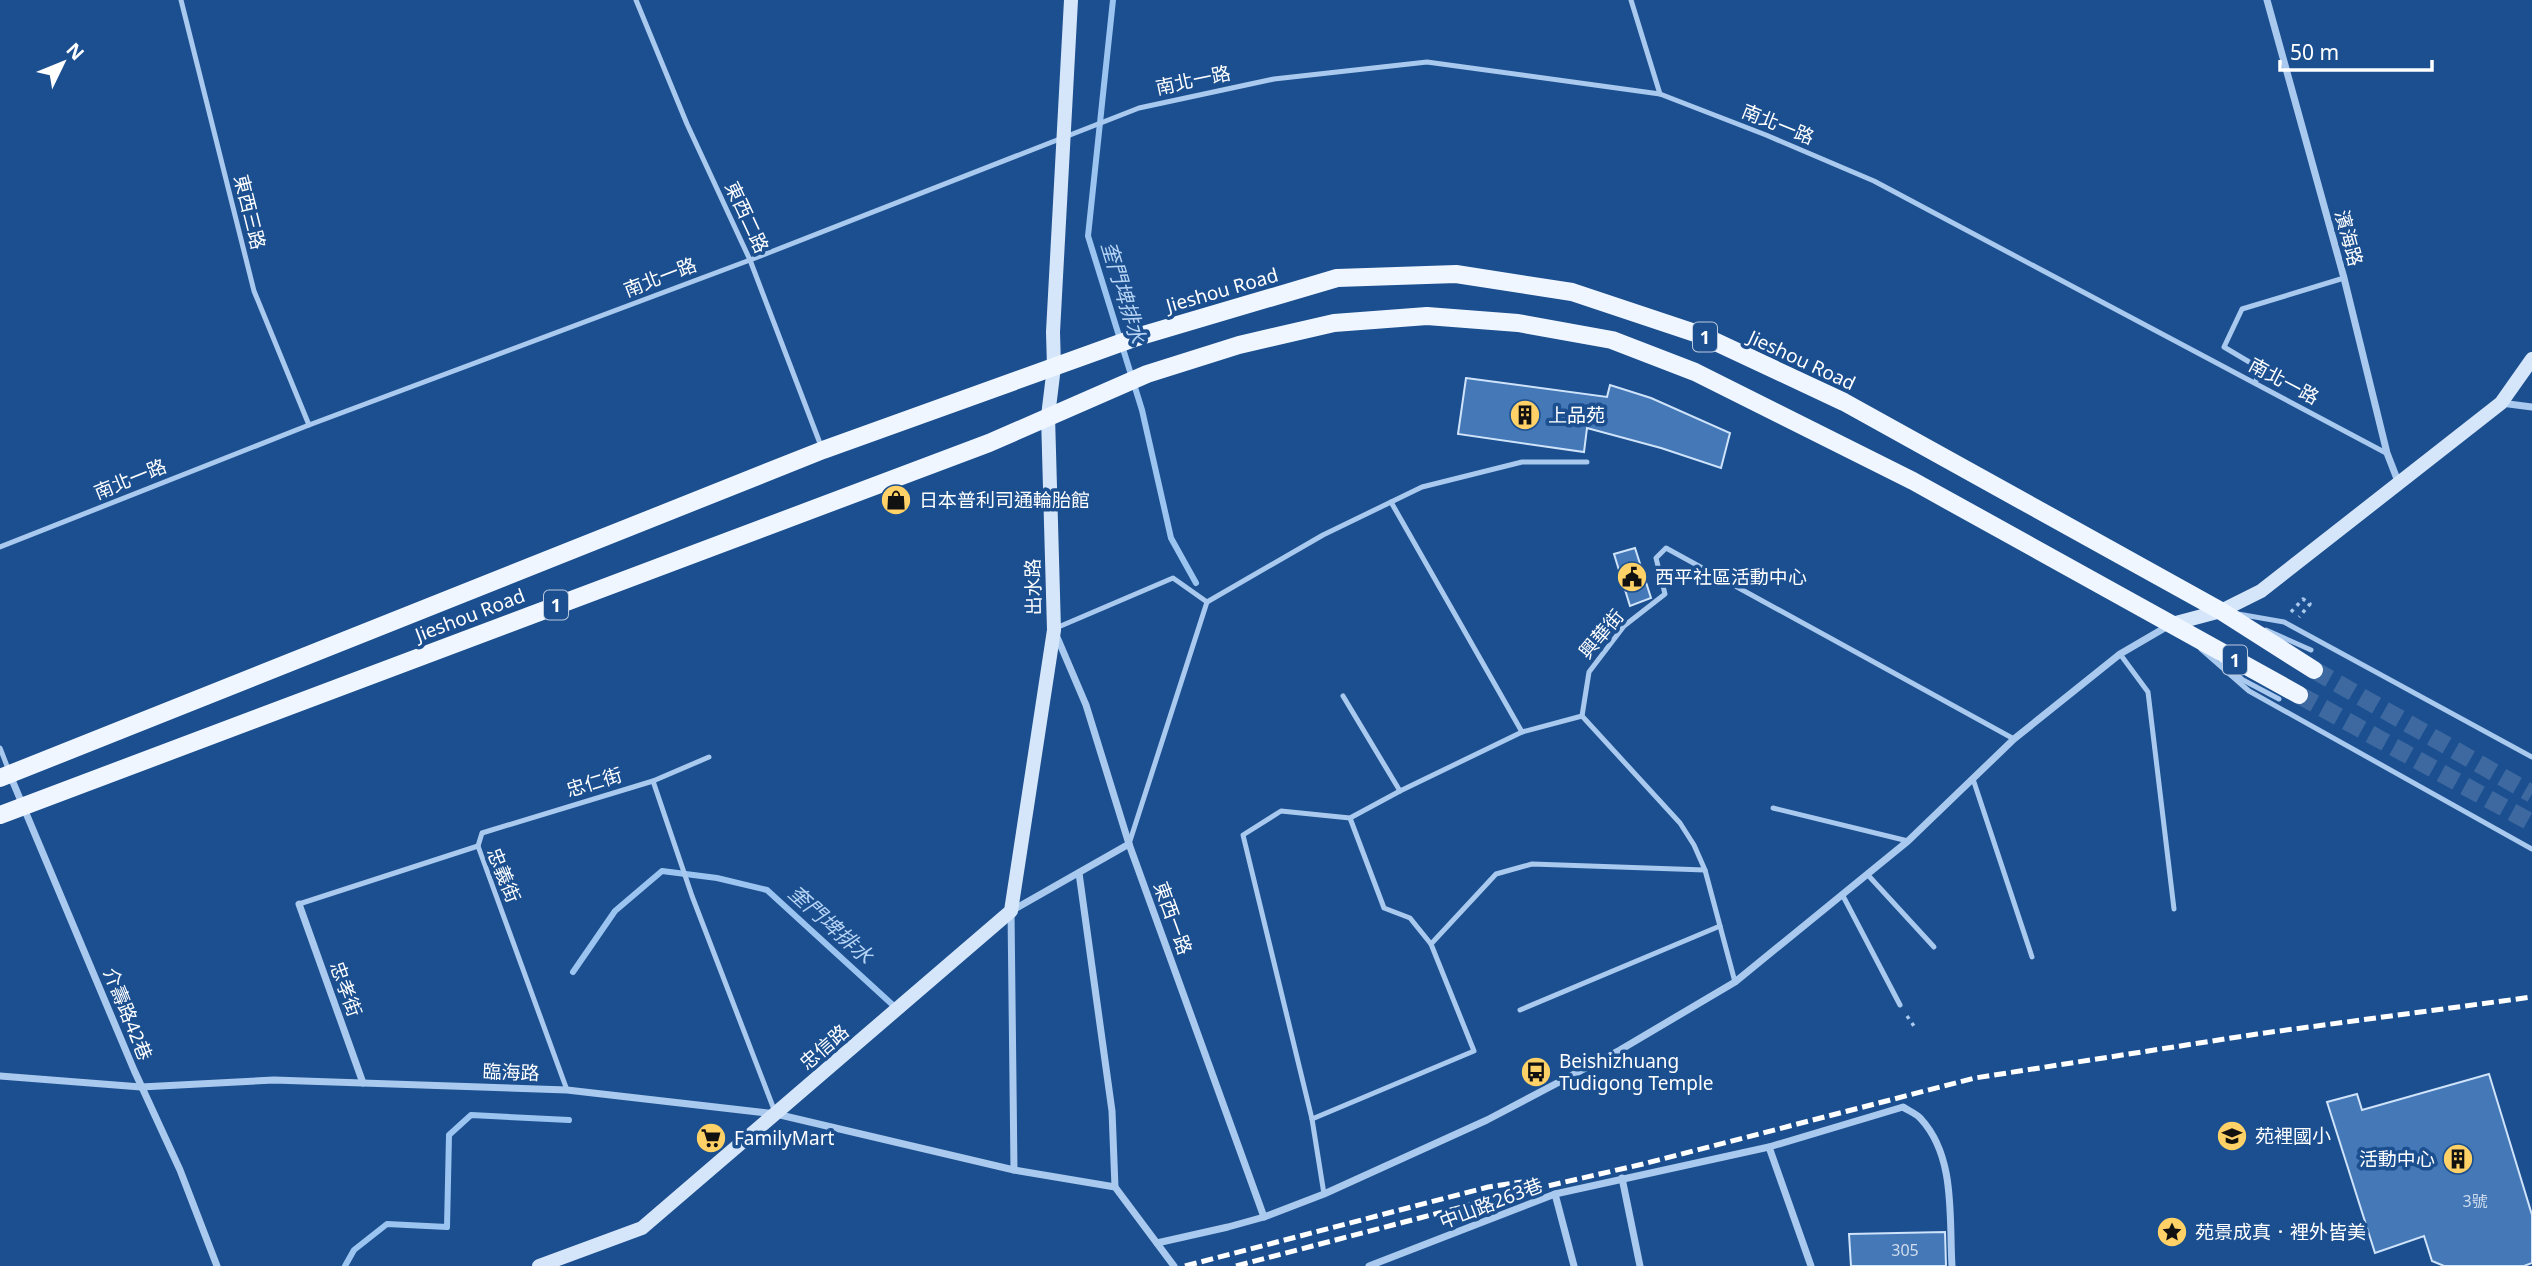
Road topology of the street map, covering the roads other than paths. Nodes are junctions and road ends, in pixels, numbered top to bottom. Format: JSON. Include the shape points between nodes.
{"nodes":[{"id":1,"x":181,"y":0,"type":"edge"},
{"id":2,"x":636,"y":0,"type":"edge"},
{"id":3,"x":1071,"y":0,"type":"edge"},
{"id":4,"x":1631,"y":0,"type":"edge"},
{"id":5,"x":2267,"y":0,"type":"edge"},
{"id":6,"x":1660,"y":94,"type":"junction"},
{"id":7,"x":1065,"y":138,"type":"junction"},
{"id":8,"x":750,"y":260,"type":"junction"},
{"id":9,"x":2344,"y":278,"type":"junction"},
{"id":10,"x":2532,"y":359,"type":"edge"},
{"id":11,"x":1055,"y":367,"type":"junction"},
{"id":12,"x":2255,"y":383,"type":"junction"},
{"id":13,"x":2501,"y":403,"type":"junction"},
{"id":14,"x":2532,"y":407,"type":"edge"},
{"id":15,"x":1048,"y":416,"type":"junction"},
{"id":16,"x":309,"y":425,"type":"junction"},
{"id":17,"x":823,"y":450,"type":"junction"},
{"id":18,"x":2387,"y":453,"type":"junction"},
{"id":19,"x":1587,"y":461,"type":"dead end"},
{"id":20,"x":2399,"y":484,"type":"junction"},
{"id":21,"x":1391,"y":502,"type":"junction"},
{"id":22,"x":0,"y":547,"type":"edge"},
{"id":23,"x":1208,"y":602,"type":"junction"},
{"id":24,"x":2221,"y":611,"type":"junction"},
{"id":25,"x":2172,"y":624,"type":"junction"},
{"id":26,"x":1054,"y":629,"type":"junction"},
{"id":27,"x":2311,"y":650,"type":"dead end"},
{"id":28,"x":2120,"y":654,"type":"junction"},
{"id":29,"x":2314,"y":670,"type":"tunnel mouth"},
{"id":30,"x":2298,"y":695,"type":"tunnel mouth"},
{"id":31,"x":1343,"y":696,"type":"dead end"},
{"id":32,"x":2279,"y":699,"type":"dead end"},
{"id":33,"x":1581,"y":716,"type":"junction"},
{"id":34,"x":1522,"y":733,"type":"junction"},
{"id":35,"x":2014,"y":739,"type":"junction"},
{"id":36,"x":0,"y":747,"type":"edge"},
{"id":37,"x":709,"y":757,"type":"dead end"},
{"id":38,"x":2532,"y":757,"type":"edge"},
{"id":39,"x":5,"y":776,"type":"edge"},
{"id":40,"x":1973,"y":779,"type":"junction"},
{"id":41,"x":653,"y":781,"type":"junction"},
{"id":42,"x":1400,"y":792,"type":"junction"},
{"id":43,"x":24,"y":806,"type":"junction"},
{"id":44,"x":1773,"y":808,"type":"dead end"},
{"id":45,"x":0,"y":815,"type":"edge"},
{"id":46,"x":1350,"y":818,"type":"junction"},
{"id":47,"x":1909,"y":841,"type":"junction"},
{"id":48,"x":1129,"y":844,"type":"junction"},
{"id":49,"x":478,"y":846,"type":"junction"},
{"id":50,"x":2532,"y":849,"type":"edge"},
{"id":51,"x":1705,"y":870,"type":"junction"},
{"id":52,"x":1079,"y":873,"type":"junction"},
{"id":53,"x":1867,"y":874,"type":"junction"},
{"id":54,"x":1843,"y":894,"type":"junction"},
{"id":55,"x":299,"y":904,"type":"joint"},
{"id":56,"x":2175,"y":909,"type":"dead end"},
{"id":57,"x":1011,"y":911,"type":"junction"},
{"id":58,"x":1720,"y":926,"type":"junction"},
{"id":59,"x":1431,"y":944,"type":"junction"},
{"id":60,"x":1934,"y":947,"type":"dead end"},
{"id":61,"x":2032,"y":957,"type":"dead end"},
{"id":62,"x":1735,"y":982,"type":"junction"},
{"id":63,"x":1900,"y":1005,"type":"dead end"},
{"id":64,"x":1520,"y":1010,"type":"dead end"},
{"id":65,"x":0,"y":1076,"type":"edge"},
{"id":66,"x":363,"y":1083,"type":"junction"},
{"id":67,"x":141,"y":1087,"type":"junction"},
{"id":68,"x":567,"y":1090,"type":"junction"},
{"id":69,"x":776,"y":1114,"type":"junction"},
{"id":70,"x":1311,"y":1119,"type":"junction"},
{"id":71,"x":1769,"y":1147,"type":"junction"},
{"id":72,"x":1014,"y":1170,"type":"junction"},
{"id":73,"x":1622,"y":1178,"type":"junction"},
{"id":74,"x":1115,"y":1187,"type":"junction"},
{"id":75,"x":1324,"y":1194,"type":"junction"},
{"id":76,"x":1555,"y":1194,"type":"junction"},
{"id":77,"x":1264,"y":1217,"type":"junction"},
{"id":78,"x":1157,"y":1243,"type":"junction"},
{"id":79,"x":218,"y":1266,"type":"edge"},
{"id":80,"x":539,"y":1266,"type":"edge"},
{"id":81,"x":1174,"y":1266,"type":"edge"},
{"id":82,"x":1369,"y":1266,"type":"edge"},
{"id":83,"x":1574,"y":1266,"type":"edge"},
{"id":84,"x":1640,"y":1266,"type":"edge"},
{"id":85,"x":1811,"y":1266,"type":"edge"},
{"id":86,"x":1952,"y":1266,"type":"edge"}],
"edges":[{"from":1,"to":16,"type":"lane","name":"東西三路","via":[[254,291]]},
{"from":2,"to":8,"type":"lane","name":"東西二路"},
{"from":3,"to":7,"type":"street","name":"出水路"},
{"from":4,"to":6,"type":"lane"},
{"from":5,"to":9,"type":"street","name":"濱海路"},
{"from":6,"to":7,"type":"lane","name":"南北一路","via":[[1427,62],[1274,79],[1139,108]]},
{"from":6,"to":12,"type":"lane","name":"南北一路","via":[[1874,181]]},
{"from":7,"to":8,"type":"lane","name":"南北一路"},
{"from":7,"to":11,"type":"street","name":"出水路","via":[[1053,331]]},
{"from":8,"to":16,"type":"lane","name":"南北一路"},
{"from":8,"to":17,"type":"lane","name":"東西二路"},
{"from":9,"to":12,"type":"lane","via":[[2242,309],[2224,347],[2261,369]]},
{"from":9,"to":18,"type":"street","name":"濱海路"},
{"from":10,"to":13,"type":"street"},
{"from":11,"to":15,"type":"street","name":"出水路"},
{"from":11,"to":17,"type":"main road","name":"Jieshou Road","number":"1"},
{"from":11,"to":24,"type":"main road","name":"Jieshou Road","number":"1","via":[[1137,337],[1337,278],[1456,274],[1572,292],[1701,335],[1844,402]]},
{"from":12,"to":18,"type":"lane","name":"南北一路"},
{"from":13,"to":14,"type":"street"},
{"from":13,"to":20,"type":"street"},
{"from":15,"to":25,"type":"main road","name":"Jieshou Road","number":"1","via":[[1147,374],[1239,345],[1334,323],[1413,317],[1518,323],[1612,340],[1695,372],[1913,481]]},
{"from":15,"to":26,"type":"street","name":"出水路"},
{"from":15,"to":43,"type":"main road","name":"Jieshou Road","number":"1","via":[[989,443]]},
{"from":16,"to":22,"type":"lane","name":"南北一路"},
{"from":17,"to":39,"type":"main road","name":"Jieshou Road","number":"1"},
{"from":18,"to":20,"type":"street","name":"濱海路"},
{"from":19,"to":21,"type":"lane","via":[[1522,462],[1422,487]]},
{"from":20,"to":24,"type":"street","via":[[2261,591]]},
{"from":21,"to":23,"type":"lane","via":[[1323,535]]},
{"from":21,"to":34,"type":"lane"},
{"from":23,"to":26,"type":"lane","via":[[1173,578]]},
{"from":23,"to":48,"type":"lane"},
{"from":24,"to":25,"type":"street"},
{"from":24,"to":27,"type":"lane"},
{"from":24,"to":29,"type":"main road","name":"Jieshou Road","number":"1"},
{"from":24,"to":38,"type":"lane","via":[[2284,622]]},
{"from":25,"to":28,"type":"street"},
{"from":25,"to":30,"type":"main road","number":"1"},
{"from":25,"to":32,"type":"lane","via":[[2243,680]]},
{"from":25,"to":50,"type":"lane","via":[[2249,691]]},
{"from":26,"to":48,"type":"street","name":"東西一路","via":[[1086,705]]},
{"from":26,"to":57,"type":"street","name":"出水路"},
{"from":28,"to":35,"type":"street"},
{"from":28,"to":56,"type":"lane","via":[[2148,692]]},
{"from":31,"to":42,"type":"lane"},
{"from":33,"to":34,"type":"lane"},
{"from":33,"to":35,"type":"lane","name":"興華街","via":[[1589,672],[1623,626],[1665,594],[1656,558],[1666,548]]},
{"from":33,"to":51,"type":"lane","via":[[1680,823]]},
{"from":34,"to":42,"type":"lane"},
{"from":35,"to":40,"type":"street"},
{"from":36,"to":39,"type":"lane"},
{"from":37,"to":41,"type":"lane"},
{"from":39,"to":43,"type":"street","name":"介壽路42巷"},
{"from":40,"to":47,"type":"street"},
{"from":40,"to":61,"type":"lane"},
{"from":41,"to":49,"type":"lane","name":"忠仁街","via":[[482,833]]},
{"from":41,"to":69,"type":"lane"},
{"from":42,"to":46,"type":"lane"},
{"from":43,"to":45,"type":"main road","name":"Jieshou Road","number":"1"},
{"from":43,"to":67,"type":"street","name":"介壽路42巷"},
{"from":44,"to":47,"type":"lane"},
{"from":46,"to":59,"type":"lane","via":[[1384,908],[1410,918]]},
{"from":46,"to":70,"type":"lane","via":[[1281,811],[1243,835]]},
{"from":47,"to":53,"type":"street"},
{"from":48,"to":52,"type":"street","name":"忠信路"},
{"from":48,"to":77,"type":"street","name":"東西一路"},
{"from":49,"to":55,"type":"lane","name":"忠義街"},
{"from":49,"to":68,"type":"lane","name":"忠義街"},
{"from":51,"to":58,"type":"lane"},
{"from":51,"to":59,"type":"lane","via":[[1532,864],[1496,874]]},
{"from":52,"to":57,"type":"street","name":"忠信路"},
{"from":52,"to":74,"type":"street","via":[[1112,1111]]},
{"from":53,"to":54,"type":"street"},
{"from":53,"to":60,"type":"lane"},
{"from":54,"to":62,"type":"street"},
{"from":54,"to":63,"type":"lane"},
{"from":55,"to":66,"type":"street","name":"忠孝街"},
{"from":57,"to":69,"type":"street","name":"忠信路"},
{"from":57,"to":72,"type":"street","name":"出水路"},
{"from":58,"to":62,"type":"lane"},
{"from":58,"to":64,"type":"lane"},
{"from":59,"to":70,"type":"lane","via":[[1474,1051]]},
{"from":62,"to":75,"type":"street","via":[[1620,1050],[1487,1120]]},
{"from":65,"to":67,"type":"street","name":"臨海路"},
{"from":66,"to":67,"type":"street","name":"臨海路","via":[[274,1080]]},
{"from":66,"to":68,"type":"street","name":"臨海路"},
{"from":67,"to":79,"type":"street","name":"介壽路42巷"},
{"from":68,"to":69,"type":"street","name":"臨海路"},
{"from":69,"to":72,"type":"street","name":"臨海路"},
{"from":69,"to":80,"type":"street","name":"忠信路","via":[[642,1228]]},
{"from":70,"to":75,"type":"lane"},
{"from":71,"to":73,"type":"street"},
{"from":71,"to":85,"type":"street"},
{"from":71,"to":86,"type":"street","via":[[1903,1107],[1920,1117],[1946,1166]]},
{"from":72,"to":74,"type":"street","name":"臨海路"},
{"from":73,"to":76,"type":"street"},
{"from":73,"to":84,"type":"street"},
{"from":74,"to":78,"type":"street"},
{"from":75,"to":77,"type":"street"},
{"from":76,"to":82,"type":"street","name":"中山路263巷"},
{"from":76,"to":83,"type":"street","name":"中山路263巷"},
{"from":77,"to":78,"type":"street"},
{"from":78,"to":81,"type":"street"}]}
